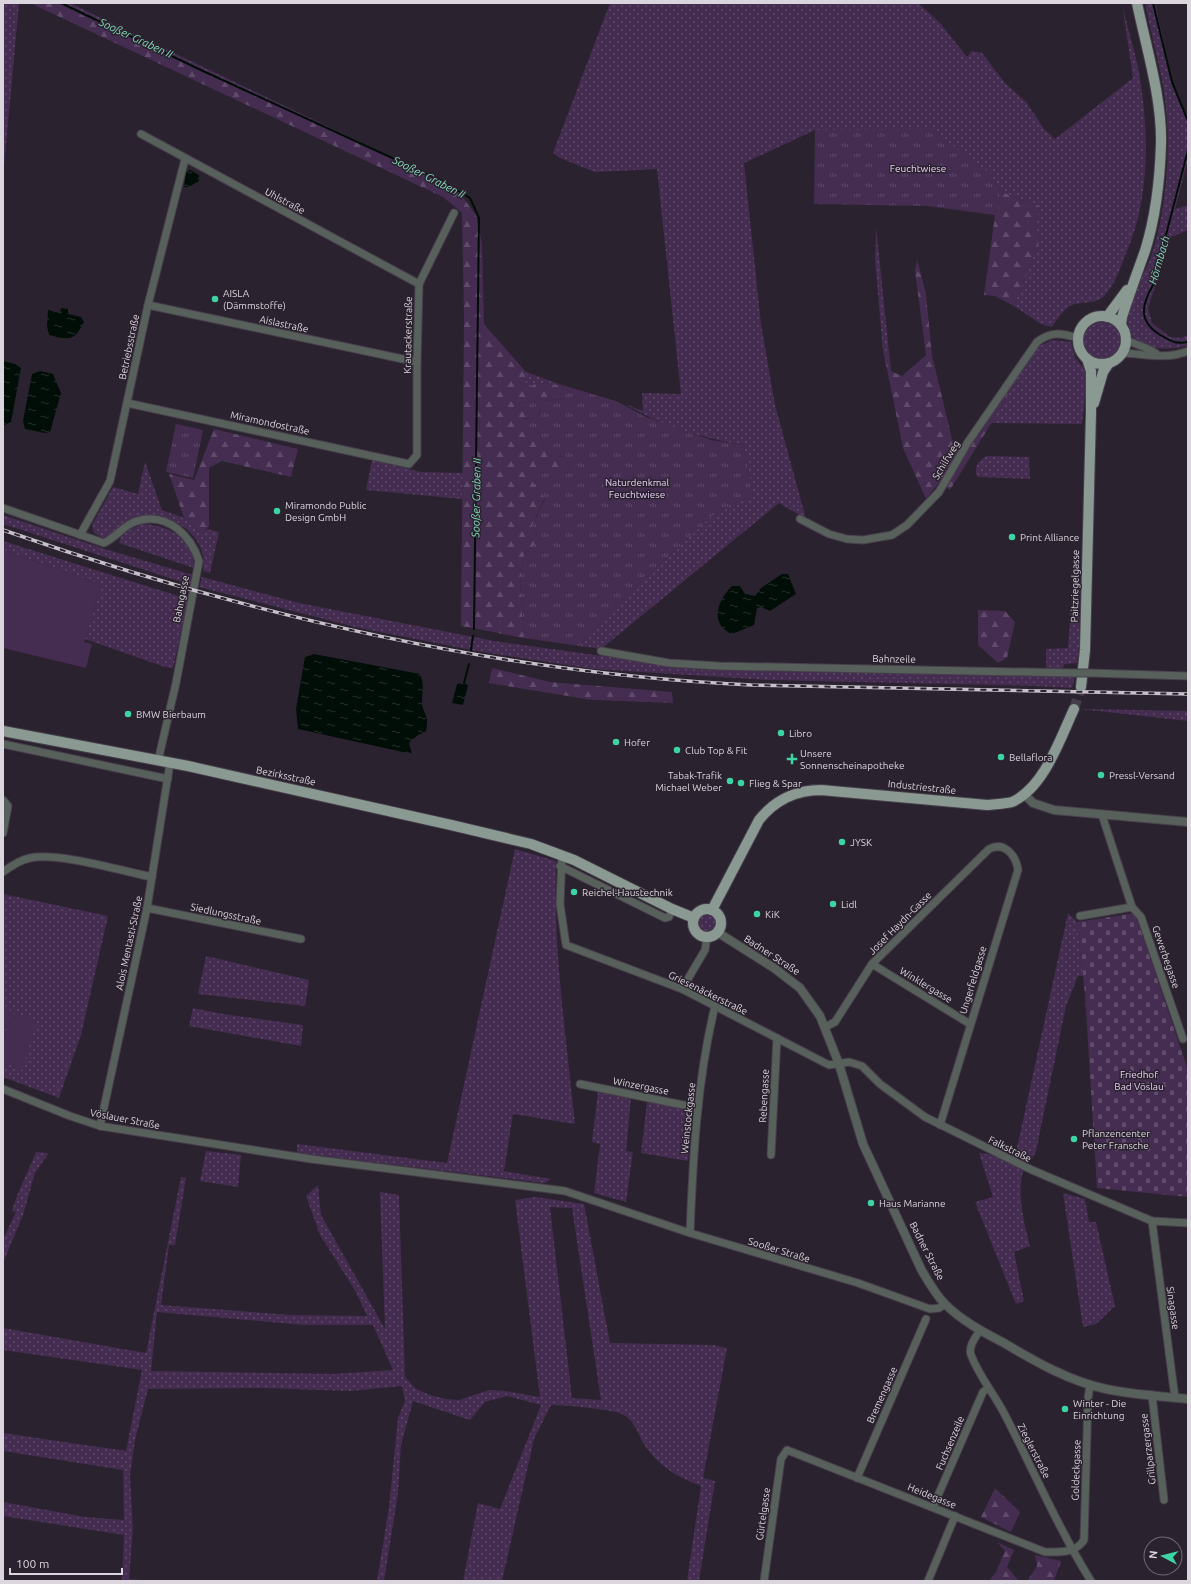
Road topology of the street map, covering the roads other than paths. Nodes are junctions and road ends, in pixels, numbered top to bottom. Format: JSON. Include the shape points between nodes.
{"nodes":[{"id":1,"x":1137,"y":3,"type":"edge"},
{"id":2,"x":141,"y":134,"type":"dead end"},
{"id":3,"x":185,"y":159,"type":"junction"},
{"id":4,"x":454,"y":213,"type":"dead end"},
{"id":5,"x":1134,"y":278,"type":"junction"},
{"id":6,"x":419,"y":284,"type":"junction"},
{"id":7,"x":148,"y":305,"type":"junction"},
{"id":8,"x":1107,"y":317,"type":"junction"},
{"id":9,"x":1121,"y":325,"type":"junction"},
{"id":10,"x":1078,"y":338,"type":"junction"},
{"id":11,"x":1126,"y":338,"type":"junction"},
{"id":12,"x":1188,"y":351,"type":"edge"},
{"id":13,"x":1123,"y":353,"type":"junction"},
{"id":14,"x":1158,"y":355,"type":"junction"},
{"id":15,"x":1087,"y":359,"type":"junction"},
{"id":16,"x":417,"y":362,"type":"junction"},
{"id":17,"x":1109,"y":363,"type":"junction"},
{"id":18,"x":127,"y":403,"type":"junction"},
{"id":19,"x":1091,"y":412,"type":"junction"},
{"id":20,"x":409,"y":464,"type":"joint"},
{"id":21,"x":3,"y":508,"type":"edge"},
{"id":22,"x":800,"y":519,"type":"dead end"},
{"id":23,"x":80,"y":535,"type":"junction"},
{"id":24,"x":601,"y":651,"type":"dead end"},
{"id":25,"x":1188,"y":676,"type":"edge"},
{"id":26,"x":1080,"y":688,"type":"tunnel mouth"},
{"id":27,"x":1074,"y":709,"type":"tunnel mouth"},
{"id":28,"x":3,"y":731,"type":"edge"},
{"id":29,"x":3,"y":744,"type":"edge"},
{"id":30,"x":158,"y":761,"type":"junction"},
{"id":31,"x":170,"y":763,"type":"junction"},
{"id":32,"x":168,"y":779,"type":"junction"},
{"id":33,"x":1024,"y":794,"type":"junction"},
{"id":34,"x":3,"y":800,"type":"edge"},
{"id":35,"x":1102,"y":815,"type":"junction"},
{"id":36,"x":1188,"y":822,"type":"edge"},
{"id":37,"x":3,"y":833,"type":"edge"},
{"id":38,"x":1002,"y":847,"type":"joint"},
{"id":39,"x":562,"y":855,"type":"junction"},
{"id":40,"x":560,"y":866,"type":"junction"},
{"id":41,"x":3,"y":872,"type":"edge"},
{"id":42,"x":152,"y":877,"type":"junction"},
{"id":43,"x":1132,"y":907,"type":"junction"},
{"id":44,"x":147,"y":908,"type":"junction"},
{"id":45,"x":672,"y":909,"type":"junction"},
{"id":46,"x":712,"y":910,"type":"junction"},
{"id":47,"x":1080,"y":916,"type":"dead end"},
{"id":48,"x":694,"y":918,"type":"junction"},
{"id":49,"x":717,"y":932,"type":"junction"},
{"id":50,"x":707,"y":937,"type":"junction"},
{"id":51,"x":300,"y":940,"type":"dead end"},
{"id":52,"x":872,"y":964,"type":"junction"},
{"id":53,"x":682,"y":989,"type":"junction"},
{"id":54,"x":715,"y":1006,"type":"junction"},
{"id":55,"x":970,"y":1024,"type":"junction"},
{"id":56,"x":826,"y":1027,"type":"junction"},
{"id":57,"x":777,"y":1038,"type":"junction"},
{"id":58,"x":1183,"y":1039,"type":"dead end"},
{"id":59,"x":839,"y":1064,"type":"junction"},
{"id":60,"x":580,"y":1084,"type":"dead end"},
{"id":61,"x":3,"y":1089,"type":"edge"},
{"id":62,"x":698,"y":1108,"type":"junction"},
{"id":63,"x":940,"y":1125,"type":"junction"},
{"id":64,"x":100,"y":1126,"type":"junction"},
{"id":65,"x":771,"y":1155,"type":"dead end"},
{"id":66,"x":608,"y":1206,"type":"joint"},
{"id":67,"x":1152,"y":1221,"type":"junction"},
{"id":68,"x":1188,"y":1223,"type":"edge"},
{"id":69,"x":690,"y":1233,"type":"junction"},
{"id":70,"x":945,"y":1304,"type":"junction"},
{"id":71,"x":926,"y":1319,"type":"dead end"},
{"id":72,"x":980,"y":1330,"type":"junction"},
{"id":73,"x":1090,"y":1385,"type":"junction"},
{"id":74,"x":988,"y":1388,"type":"junction"},
{"id":75,"x":1152,"y":1396,"type":"junction"},
{"id":76,"x":1176,"y":1398,"type":"junction"},
{"id":77,"x":1188,"y":1399,"type":"edge"},
{"id":78,"x":785,"y":1451,"type":"joint"},
{"id":79,"x":857,"y":1478,"type":"junction"},
{"id":80,"x":1164,"y":1500,"type":"dead end"},
{"id":81,"x":933,"y":1507,"type":"junction"},
{"id":82,"x":955,"y":1516,"type":"junction"},
{"id":83,"x":1072,"y":1550,"type":"junction"},
{"id":84,"x":764,"y":1581,"type":"edge"},
{"id":85,"x":928,"y":1581,"type":"edge"},
{"id":86,"x":1091,"y":1581,"type":"edge"}],
"edges":[{"from":1,"to":5,"type":"main road","via":[[1158,104],[1161,142],[1153,219]]},
{"from":2,"to":3,"type":"street","name":"Uhlstraße"},
{"from":3,"to":6,"type":"street","name":"Uhlstraße"},
{"from":3,"to":7,"type":"street","name":"Betriebsstraße"},
{"from":4,"to":6,"type":"street","name":"Krautackerstraße"},
{"from":5,"to":8,"type":"main road"},
{"from":5,"to":9,"type":"main road"},
{"from":6,"to":16,"type":"street","name":"Krautackerstraße"},
{"from":7,"to":16,"type":"street","name":"Aislastraße"},
{"from":7,"to":18,"type":"street","name":"Betriebsstraße"},
{"from":8,"to":9,"type":"main road"},
{"from":8,"to":10,"type":"main road","via":[[1099,316],[1088,321],[1080,330]]},
{"from":9,"to":11,"type":"main road"},
{"from":10,"to":15,"type":"main road","via":[[1080,350]]},
{"from":10,"to":22,"type":"street","name":"Schilfweg","via":[[1059,332],[1037,342],[968,442],[939,492],[907,524],[892,535],[863,540],[847,539],[829,534]]},
{"from":11,"to":13,"type":"main road"},
{"from":11,"to":14,"type":"street"},
{"from":12,"to":14,"type":"street","via":[[1174,355]]},
{"from":13,"to":14,"type":"street","via":[[1149,357]]},
{"from":13,"to":17,"type":"main road"},
{"from":15,"to":17,"type":"main road","via":[[1098,364]]},
{"from":15,"to":19,"type":"main road","name":"Paitzriegelgasse","via":[[1091,371]]},
{"from":16,"to":20,"type":"street","name":"Krautackerstraße","via":[[417,454]]},
{"from":17,"to":19,"type":"main road","name":"Paitzriegelgasse","via":[[1103,372]]},
{"from":18,"to":20,"type":"street","name":"Miramondostraße"},
{"from":18,"to":23,"type":"street","name":"Betriebsstraße","via":[[110,481]]},
{"from":19,"to":26,"type":"main road","name":"Paitzriegelgasse","via":[[1085,650]]},
{"from":21,"to":23,"type":"street"},
{"from":23,"to":30,"type":"street","name":"Bahngasse","via":[[104,543],[114,539],[126,527],[140,520],[154,520],[180,530],[195,548],[199,560],[176,683]]},
{"from":24,"to":25,"type":"street","name":"Bahnzeile","bridge":true,"via":[[669,662],[719,666]]},
{"from":27,"to":33,"type":"main road","via":[[1041,776]]},
{"from":28,"to":30,"type":"main road","name":"Bezirksstraße"},
{"from":29,"to":32,"type":"street"},
{"from":30,"to":31,"type":"main road","name":"Bezirksstraße"},
{"from":31,"to":32,"type":"street","name":"Alois Mentasti-Straße"},
{"from":31,"to":39,"type":"main road","name":"Bezirksstraße","via":[[480,831]]},
{"from":32,"to":42,"type":"street","name":"Alois Mentasti-Straße"},
{"from":33,"to":35,"type":"street","via":[[1033,803],[1054,810]]},
{"from":33,"to":46,"type":"main road","name":"Industriestraße","via":[[1011,802],[987,805],[821,790],[800,791],[780,800],[759,820]]},
{"from":34,"to":37,"type":"street","via":[[8,806]]},
{"from":35,"to":36,"type":"street"},
{"from":35,"to":43,"type":"street","name":"Gewerbegasse"},
{"from":38,"to":52,"type":"street","name":"Josef Haydn-Gasse","via":[[995,846],[989,849]]},
{"from":38,"to":55,"type":"street","name":"Ungerfeldgasse","via":[[1010,852],[1017,862],[1018,870]]},
{"from":39,"to":40,"type":"street"},
{"from":39,"to":45,"type":"main road"},
{"from":40,"to":45,"type":"street","via":[[665,918],[669,917]]},
{"from":40,"to":53,"type":"street","name":"Griesenäckerstraße","via":[[560,904],[566,945]]},
{"from":41,"to":42,"type":"street","via":[[13,864],[30,858],[53,857]]},
{"from":42,"to":44,"type":"street","name":"Alois Mentasti-Straße"},
{"from":43,"to":47,"type":"street"},
{"from":43,"to":58,"type":"street","name":"Gewerbegasse","via":[[1141,917]]},
{"from":44,"to":51,"type":"street","name":"Siedlungsstraße"},
{"from":44,"to":64,"type":"street","name":"Alois Mentasti-Straße"},
{"from":45,"to":48,"type":"main road"},
{"from":46,"to":48,"type":"main road","via":[[700,911]]},
{"from":46,"to":49,"type":"main road","via":[[720,920]]},
{"from":48,"to":50,"type":"main road","via":[[695,931]]},
{"from":49,"to":50,"type":"main road"},
{"from":49,"to":56,"type":"street","name":"Badner Straße","via":[[774,968],[800,988]]},
{"from":50,"to":53,"type":"street","via":[[705,950]]},
{"from":52,"to":55,"type":"street","name":"Winklergasse"},
{"from":52,"to":56,"type":"street","name":"Josef Haydn-Gasse","via":[[835,1022]]},
{"from":53,"to":54,"type":"street","name":"Griesenäckerstraße"},
{"from":54,"to":57,"type":"street","name":"Griesenäckerstraße"},
{"from":54,"to":62,"type":"street","name":"Weinstockgasse","via":[[706,1042]]},
{"from":55,"to":63,"type":"street","name":"Ungerfeldgasse"},
{"from":56,"to":59,"type":"street","name":"Badner Straße"},
{"from":57,"to":59,"type":"street","name":"Griesenäckerstraße","via":[[828,1065]]},
{"from":57,"to":65,"type":"street","name":"Rebengasse"},
{"from":59,"to":63,"type":"street","name":"Falkstraße","via":[[849,1062],[862,1066],[906,1104]]},
{"from":59,"to":70,"type":"street","name":"Badner Straße","via":[[863,1144],[921,1269]]},
{"from":60,"to":62,"type":"street","name":"Winzergasse"},
{"from":61,"to":64,"type":"street","name":"Vöslauer Straße"},
{"from":62,"to":69,"type":"street","name":"Weinstockgasse"},
{"from":63,"to":67,"type":"street","name":"Falkstraße","via":[[1032,1170]]},
{"from":64,"to":66,"type":"street","name":"Vöslauer Straße","via":[[311,1159],[565,1191]]},
{"from":66,"to":69,"type":"street","name":"Sooßer Straße"},
{"from":67,"to":68,"type":"street","name":"Falkstraße"},
{"from":67,"to":76,"type":"street","name":"Sinagasse"},
{"from":69,"to":70,"type":"street","name":"Sooßer Straße","via":[[858,1283],[930,1309]]},
{"from":70,"to":72,"type":"street","name":"Badner Straße"},
{"from":71,"to":79,"type":"street","name":"Bremengasse"},
{"from":72,"to":73,"type":"street","name":"Badner Straße","via":[[1062,1374]]},
{"from":72,"to":74,"type":"street","name":"Zieglerstraße","via":[[971,1347],[971,1354]]},
{"from":73,"to":75,"type":"street","name":"Badner Straße"},
{"from":73,"to":83,"type":"street","name":"Goldeckgasse","via":[[1084,1540],[1080,1546]]},
{"from":74,"to":81,"type":"street","name":"Fuchsenzeile","via":[[983,1392]]},
{"from":74,"to":83,"type":"street","name":"Zieglerstraße","via":[[1003,1411]]},
{"from":75,"to":76,"type":"street","name":"Badner Straße"},
{"from":75,"to":80,"type":"street","name":"Grillparzergasse"},
{"from":76,"to":77,"type":"street","name":"Badner Straße"},
{"from":78,"to":79,"type":"street","name":"Heidegasse"},
{"from":78,"to":84,"type":"street","name":"Gürtelgasse","via":[[781,1459]]},
{"from":79,"to":81,"type":"street","name":"Heidegasse"},
{"from":81,"to":82,"type":"street","name":"Heidegasse"},
{"from":82,"to":83,"type":"street","name":"Heidegasse","via":[[1045,1552]]},
{"from":82,"to":85,"type":"street"},
{"from":83,"to":86,"type":"street","name":"Zieglerstraße"}]}
